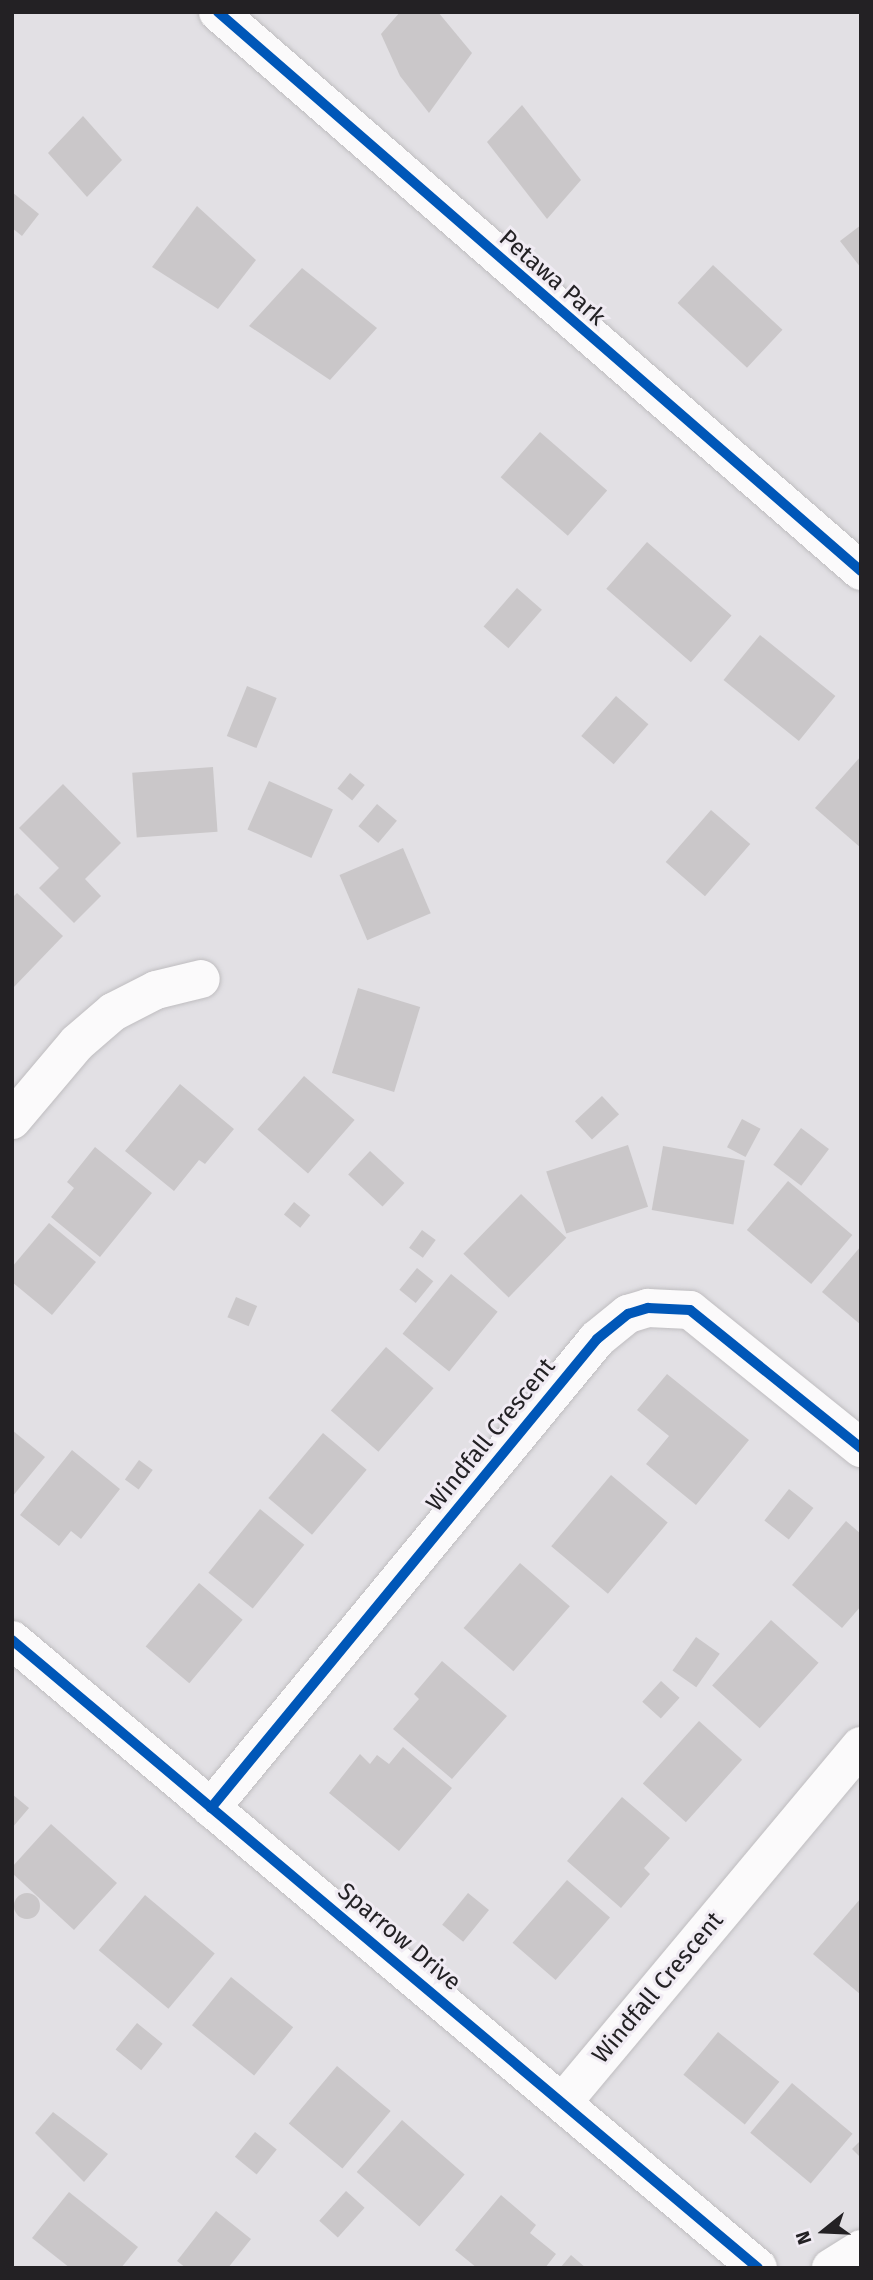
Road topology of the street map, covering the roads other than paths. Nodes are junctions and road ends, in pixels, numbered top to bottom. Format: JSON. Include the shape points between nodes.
{"nodes":[{"id":1,"x":218,"y":12,"type":"edge"},
{"id":2,"x":861,"y":572,"type":"edge"},
{"id":3,"x":201,"y":979,"type":"dead end"},
{"id":4,"x":12,"y":1120,"type":"edge"},
{"id":5,"x":861,"y":1448,"type":"edge"},
{"id":6,"x":12,"y":1640,"type":"edge"},
{"id":7,"x":861,"y":1746,"type":"edge"},
{"id":8,"x":211,"y":1808,"type":"junction"},
{"id":9,"x":563,"y":2102,"type":"junction"},
{"id":10,"x":861,"y":2249,"type":"edge"},
{"id":11,"x":758,"y":2268,"type":"edge"},
{"id":12,"x":831,"y":2268,"type":"edge"}],
"edges":[{"from":1,"to":2,"type":"street","name":"Petawa Park"},
{"from":3,"to":4,"type":"street","via":[[156,990],[113,1012],[77,1043]]},
{"from":5,"to":8,"type":"street","name":"Windfall Crescent","via":[[690,1310],[648,1308],[628,1314],[597,1339]]},
{"from":6,"to":8,"type":"street","name":"Sparrow Drive"},
{"from":7,"to":9,"type":"street","name":"Windfall Crescent"},
{"from":8,"to":9,"type":"street","name":"Sparrow Drive"},
{"from":9,"to":11,"type":"street","name":"Sparrow Drive"},
{"from":10,"to":12,"type":"street"}]}
